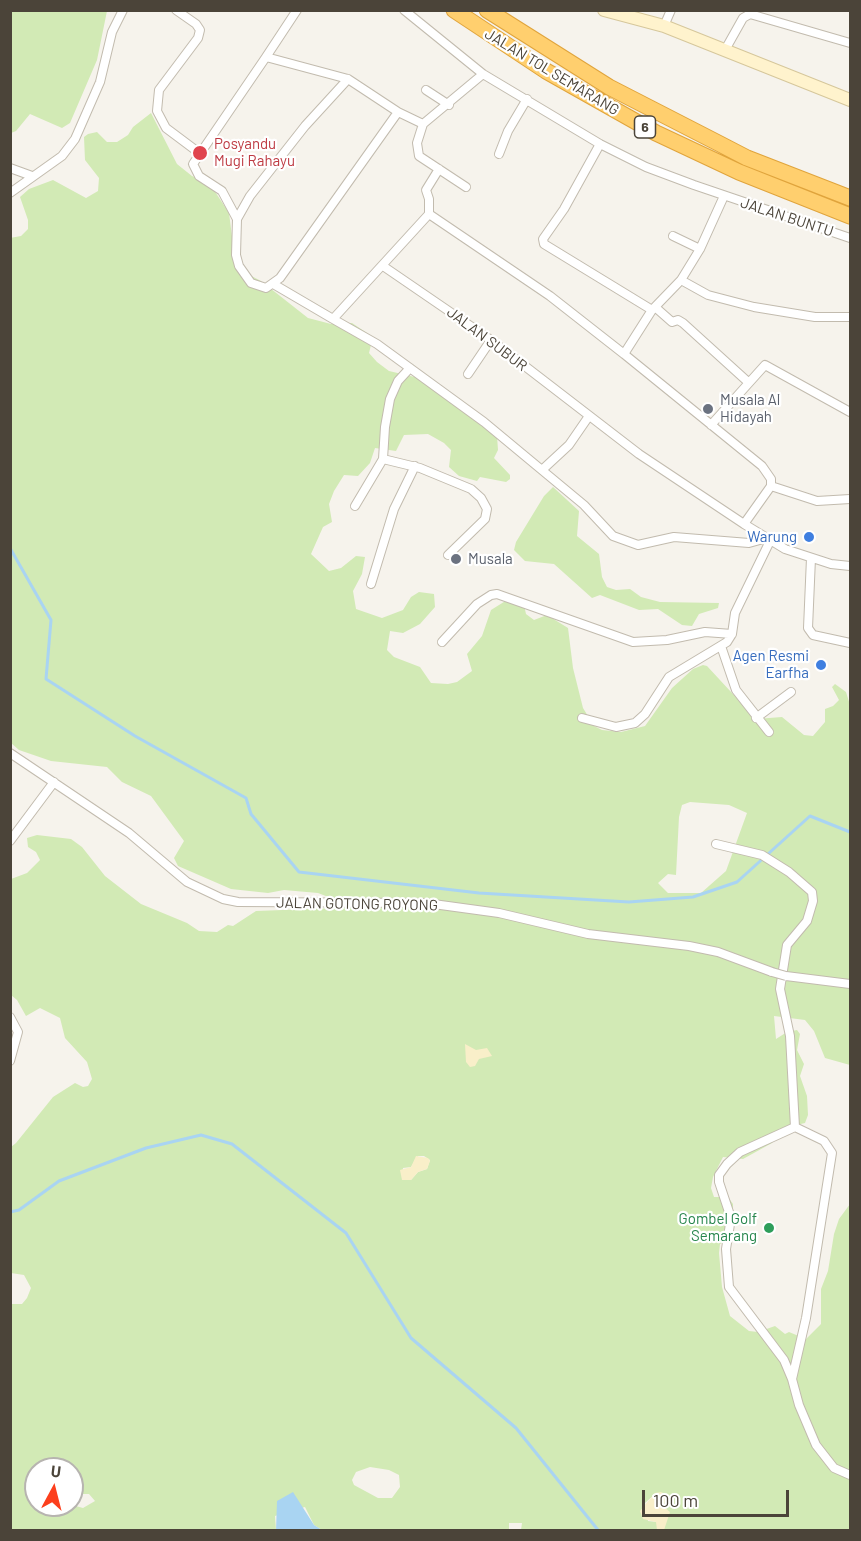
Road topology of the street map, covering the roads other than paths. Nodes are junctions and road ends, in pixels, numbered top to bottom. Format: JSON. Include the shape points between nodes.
{"nodes":[{"id":1,"x":123,"y":10,"type":"edge"},
{"id":2,"x":176,"y":10,"type":"edge"},
{"id":3,"x":297,"y":10,"type":"edge"},
{"id":4,"x":404,"y":10,"type":"edge"},
{"id":5,"x":454,"y":10,"type":"edge"},
{"id":6,"x":487,"y":10,"type":"edge"},
{"id":7,"x":604,"y":10,"type":"edge"},
{"id":8,"x":671,"y":10,"type":"edge"},
{"id":9,"x":664,"y":26,"type":"junction"},
{"id":10,"x":850,"y":43,"type":"edge"},
{"id":11,"x":725,"y":50,"type":"junction"},
{"id":12,"x":266,"y":57,"type":"junction"},
{"id":13,"x":483,"y":74,"type":"junction"},
{"id":14,"x":348,"y":79,"type":"junction"},
{"id":15,"x":426,"y":90,"type":"dead end"},
{"id":16,"x":527,"y":99,"type":"junction"},
{"id":17,"x":850,"y":100,"type":"edge"},
{"id":18,"x":449,"y":105,"type":"junction"},
{"id":19,"x":398,"y":112,"type":"junction"},
{"id":20,"x":423,"y":124,"type":"junction"},
{"id":21,"x":600,"y":144,"type":"junction"},
{"id":22,"x":198,"y":152,"type":"junction"},
{"id":23,"x":499,"y":154,"type":"dead end"},
{"id":24,"x":10,"y":168,"type":"edge"},
{"id":25,"x":439,"y":169,"type":"junction"},
{"id":26,"x":32,"y":176,"type":"junction"},
{"id":27,"x":466,"y":187,"type":"dead end"},
{"id":28,"x":10,"y":193,"type":"edge"},
{"id":29,"x":724,"y":196,"type":"junction"},
{"id":30,"x":850,"y":198,"type":"edge"},
{"id":31,"x":429,"y":214,"type":"junction"},
{"id":32,"x":850,"y":216,"type":"edge"},
{"id":33,"x":237,"y":219,"type":"junction"},
{"id":34,"x":674,"y":236,"type":"dead end"},
{"id":35,"x":850,"y":238,"type":"edge"},
{"id":36,"x":700,"y":249,"type":"junction"},
{"id":37,"x":383,"y":266,"type":"junction"},
{"id":38,"x":681,"y":280,"type":"junction"},
{"id":39,"x":275,"y":285,"type":"junction"},
{"id":40,"x":653,"y":308,"type":"junction"},
{"id":41,"x":850,"y":317,"type":"edge"},
{"id":42,"x":333,"y":319,"type":"junction"},
{"id":43,"x":491,"y":340,"type":"junction"},
{"id":44,"x":624,"y":354,"type":"junction"},
{"id":45,"x":410,"y":368,"type":"junction"},
{"id":46,"x":468,"y":374,"type":"dead end"},
{"id":47,"x":748,"y":382,"type":"junction"},
{"id":48,"x":850,"y":412,"type":"edge"},
{"id":49,"x":589,"y":416,"type":"junction"},
{"id":50,"x":711,"y":424,"type":"junction"},
{"id":51,"x":383,"y":459,"type":"junction"},
{"id":52,"x":415,"y":466,"type":"junction"},
{"id":53,"x":543,"y":470,"type":"junction"},
{"id":54,"x":771,"y":486,"type":"junction"},
{"id":55,"x":850,"y":500,"type":"edge"},
{"id":56,"x":355,"y":506,"type":"dead end"},
{"id":57,"x":744,"y":524,"type":"junction"},
{"id":58,"x":769,"y":540,"type":"junction"},
{"id":59,"x":448,"y":555,"type":"dead end"},
{"id":60,"x":811,"y":558,"type":"junction"},
{"id":61,"x":850,"y":566,"type":"edge"},
{"id":62,"x":371,"y":584,"type":"dead end"},
{"id":63,"x":732,"y":634,"type":"junction"},
{"id":64,"x":442,"y":642,"type":"dead end"},
{"id":65,"x":850,"y":643,"type":"edge"},
{"id":66,"x":721,"y":646,"type":"junction"},
{"id":67,"x":791,"y":693,"type":"dead end"},
{"id":68,"x":582,"y":718,"type":"dead end"},
{"id":69,"x":756,"y":718,"type":"junction"},
{"id":70,"x":769,"y":732,"type":"dead end"},
{"id":71,"x":10,"y":753,"type":"edge"},
{"id":72,"x":54,"y":782,"type":"junction"},
{"id":73,"x":10,"y":841,"type":"edge"},
{"id":74,"x":716,"y":844,"type":"dead end"},
{"id":75,"x":850,"y":984,"type":"edge"},
{"id":76,"x":10,"y":1017,"type":"edge"},
{"id":77,"x":10,"y":1061,"type":"edge"},
{"id":78,"x":795,"y":1127,"type":"junction"},
{"id":79,"x":792,"y":1379,"type":"junction"},
{"id":80,"x":850,"y":1475,"type":"edge"}],
"edges":[{"from":1,"to":26,"type":"street","via":[[112,32],[100,82],[75,139],[62,156]]},
{"from":2,"to":22,"type":"street","via":[[200,30],[159,90],[157,111],[166,128]]},
{"from":3,"to":12,"type":"street"},
{"from":4,"to":13,"type":"street","name":"JALAN BUNTU"},
{"from":5,"to":32,"type":"highway","name":"JALAN TOL SEMARANG","number":"6","via":[[546,71],[656,133],[739,172]]},
{"from":6,"to":30,"type":"highway","name":"JALAN TOL SEMARANG","number":"6","via":[[555,56],[639,103],[747,158]]},
{"from":7,"to":9,"type":"main road"},
{"from":8,"to":9,"type":"street"},
{"from":9,"to":11,"type":"main road"},
{"from":10,"to":11,"type":"street","via":[[750,14],[742,18]]},
{"from":11,"to":17,"type":"main road"},
{"from":12,"to":14,"type":"street"},
{"from":12,"to":22,"type":"street"},
{"from":13,"to":16,"type":"street","name":"JALAN BUNTU"},
{"from":13,"to":18,"type":"street"},
{"from":14,"to":19,"type":"street"},
{"from":14,"to":33,"type":"street","via":[[305,126],[250,196]]},
{"from":15,"to":18,"type":"street"},
{"from":16,"to":21,"type":"street","name":"JALAN BUNTU"},
{"from":16,"to":23,"type":"street"},
{"from":18,"to":20,"type":"street"},
{"from":19,"to":20,"type":"street"},
{"from":19,"to":39,"type":"street"},
{"from":20,"to":25,"type":"street","via":[[416,151]]},
{"from":21,"to":29,"type":"street","name":"JALAN BUNTU","via":[[646,167]]},
{"from":21,"to":40,"type":"street","via":[[543,239],[544,244]]},
{"from":22,"to":33,"type":"street","via":[[193,164],[195,171],[222,191]]},
{"from":24,"to":26,"type":"street"},
{"from":25,"to":27,"type":"street"},
{"from":25,"to":31,"type":"street","via":[[426,190]]},
{"from":26,"to":28,"type":"street"},
{"from":29,"to":35,"type":"street","name":"JALAN BUNTU"},
{"from":29,"to":36,"type":"street"},
{"from":31,"to":37,"type":"street"},
{"from":31,"to":44,"type":"street","via":[[550,296]]},
{"from":33,"to":39,"type":"street","via":[[239,266],[251,283],[266,288]]},
{"from":34,"to":36,"type":"street"},
{"from":36,"to":38,"type":"street"},
{"from":37,"to":42,"type":"street"},
{"from":37,"to":43,"type":"street","name":"JALAN SUBUR"},
{"from":38,"to":40,"type":"street"},
{"from":38,"to":41,"type":"street","via":[[708,295],[754,307],[815,317]]},
{"from":39,"to":42,"type":"street"},
{"from":40,"to":44,"type":"street"},
{"from":40,"to":47,"type":"street","via":[[672,322],[683,323]]},
{"from":42,"to":45,"type":"street"},
{"from":43,"to":46,"type":"street"},
{"from":43,"to":49,"type":"street","name":"JALAN SUBUR"},
{"from":44,"to":50,"type":"street"},
{"from":45,"to":51,"type":"street","via":[[398,381],[390,399]]},
{"from":45,"to":53,"type":"street"},
{"from":47,"to":48,"type":"street","via":[[762,365],[769,365]]},
{"from":47,"to":50,"type":"street"},
{"from":49,"to":53,"type":"street","via":[[569,445]]},
{"from":49,"to":57,"type":"street","name":"JALAN SUBUR"},
{"from":50,"to":54,"type":"street","via":[[762,466]]},
{"from":51,"to":52,"type":"street"},
{"from":51,"to":56,"type":"street"},
{"from":52,"to":59,"type":"street","via":[[471,489],[485,503],[485,519]]},
{"from":52,"to":62,"type":"street","via":[[397,502]]},
{"from":53,"to":58,"type":"street","via":[[613,536],[630,544],[646,545],[674,537],[749,543]]},
{"from":54,"to":55,"type":"street","via":[[816,501]]},
{"from":54,"to":57,"type":"street"},
{"from":57,"to":58,"type":"street","name":"JALAN SUBUR"},
{"from":58,"to":60,"type":"street","name":"JALAN SUBUR"},
{"from":58,"to":63,"type":"street","via":[[735,613]]},
{"from":60,"to":61,"type":"street","name":"JALAN SUBUR"},
{"from":60,"to":65,"type":"street","via":[[808,628],[813,635]]},
{"from":63,"to":64,"type":"street","via":[[705,632],[633,642],[497,594],[477,604]]},
{"from":63,"to":66,"type":"street"},
{"from":66,"to":68,"type":"street","via":[[669,677],[635,723],[616,727]]},
{"from":66,"to":69,"type":"street","via":[[736,690]]},
{"from":67,"to":69,"type":"street"},
{"from":69,"to":70,"type":"street"},
{"from":71,"to":72,"type":"street","name":"JALAN GOTONG ROYONG"},
{"from":72,"to":73,"type":"street"},
{"from":72,"to":75,"type":"street","name":"JALAN GOTONG ROYONG","bridge":true,"via":[[129,833],[187,882],[223,899],[426,903],[499,913],[588,934],[689,946],[786,976]]},
{"from":74,"to":78,"type":"street","via":[[762,855],[812,892],[807,921],[788,945],[780,983],[790,1036]]},
{"from":76,"to":77,"type":"street","via":[[18,1032]]},
{"from":78,"to":79,"type":"street","via":[[824,1141],[831,1153],[806,1318]]},
{"from":78,"to":79,"type":"street","via":[[740,1152],[727,1164],[719,1182],[731,1218],[726,1249],[729,1287],[783,1360]]},
{"from":79,"to":80,"type":"street","via":[[816,1444],[834,1468]]}]}
